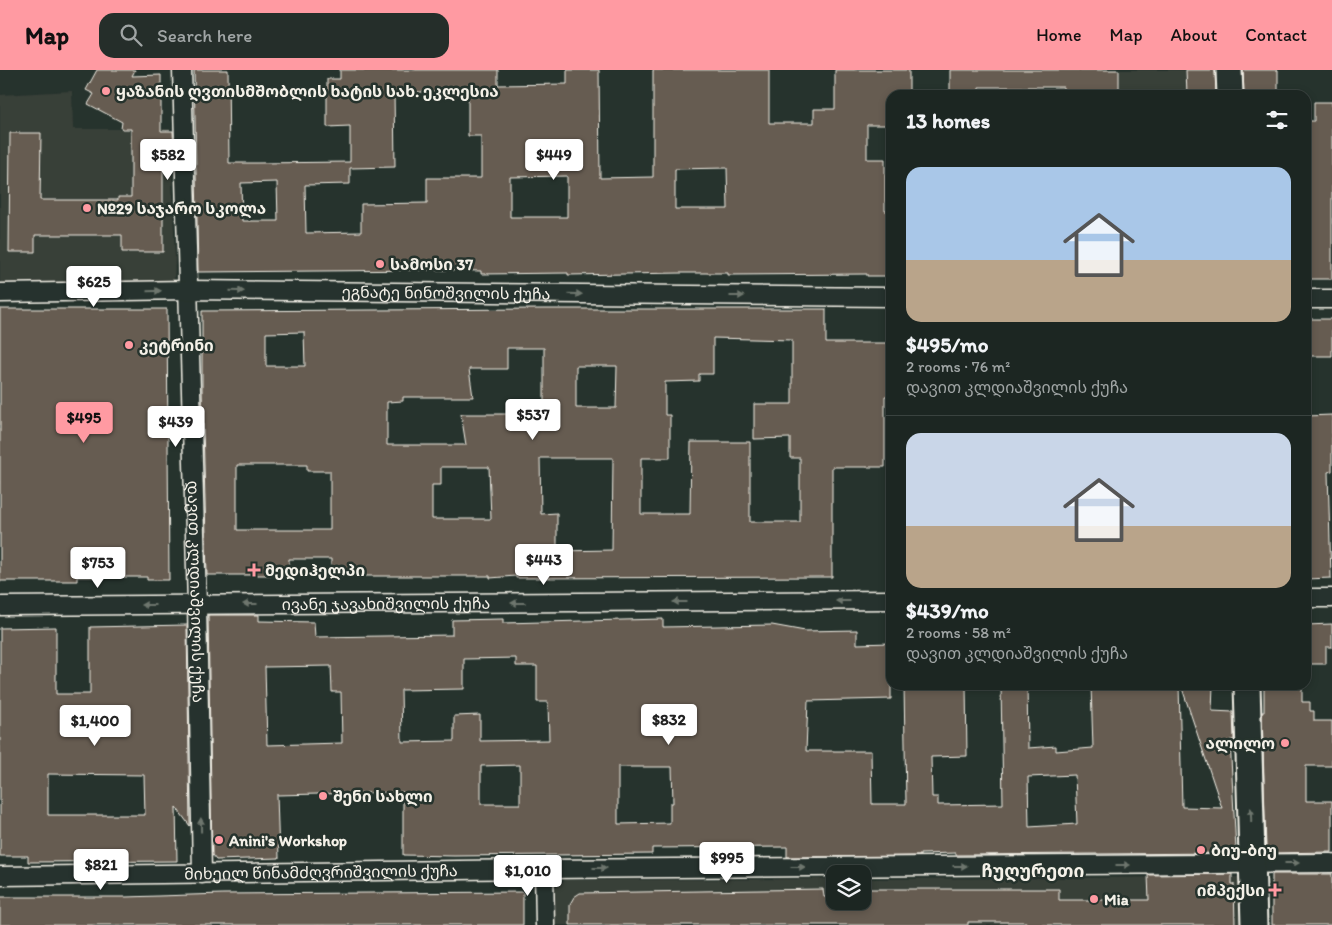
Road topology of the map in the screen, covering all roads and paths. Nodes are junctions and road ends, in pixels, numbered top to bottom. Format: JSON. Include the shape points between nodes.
{"nodes":[{"id":1,"x":182,"y":70,"type":"edge"},
{"id":2,"x":1229,"y":70,"type":"edge"},
{"id":3,"x":1230,"y":90,"type":"edge"},
{"id":4,"x":188,"y":290,"type":"junction"},
{"id":5,"x":0,"y":293,"type":"edge"},
{"id":6,"x":886,"y":297,"type":"edge"},
{"id":7,"x":1311,"y":299,"type":"edge"},
{"id":8,"x":1332,"y":299,"type":"edge"},
{"id":9,"x":1311,"y":598,"type":"edge"},
{"id":10,"x":1332,"y":598,"type":"edge"},
{"id":11,"x":886,"y":600,"type":"edge"},
{"id":12,"x":197,"y":604,"type":"junction"},
{"id":13,"x":0,"y":606,"type":"edge"},
{"id":14,"x":1247,"y":690,"type":"edge"},
{"id":15,"x":1332,"y":863,"type":"edge"},
{"id":16,"x":1252,"y":864,"type":"junction"},
{"id":17,"x":544,"y":868,"type":"junction"},
{"id":18,"x":202,"y":874,"type":"junction"},
{"id":19,"x":0,"y":876,"type":"edge"},
{"id":20,"x":545,"y":925,"type":"edge"},
{"id":21,"x":1254,"y":925,"type":"edge"}],
"edges":[{"from":1,"to":4,"type":"street","name":"დავით კლდიაშვილის ქუჩა"},
{"from":2,"to":3,"type":"main road"},
{"from":5,"to":4,"type":"street","name":"ეგნატე ნინოშვილის ქუჩა","one_way":true},
{"from":4,"to":6,"type":"street","name":"ეგნატე ნინოშვილის ქუჩა","one_way":true},
{"from":4,"to":12,"type":"street","name":"დავით კლდიაშვილის ქუჩა"},
{"from":7,"to":8,"type":"street"},
{"from":9,"to":10,"type":"street"},
{"from":11,"to":12,"type":"street","name":"ივანე ჯავახიშვილის ქუჩა","one_way":true},
{"from":12,"to":13,"type":"street","name":"ივანე ჯავახიშვილის ქუჩა","one_way":true},
{"from":18,"to":12,"type":"street","name":"დავით კლდიაშვილის ქუჩა","one_way":true},
{"from":16,"to":14,"type":"main road","one_way":true},
{"from":16,"to":15,"type":"street","name":"მიხეილ წინამძღვრიშვილის ქუჩა","one_way":true},
{"from":17,"to":16,"type":"street","name":"მიხეილ წინამძღვრიშვილის ქუჩა","one_way":true},
{"from":16,"to":21,"type":"main road"},
{"from":17,"to":18,"type":"street","name":"მიხეილ წინამძღვრიშვილის ქუჩა"},
{"from":17,"to":20,"type":"street"},
{"from":18,"to":19,"type":"street","name":"მიხეილ წინამძღვრიშვილის ქუჩა"}]}
